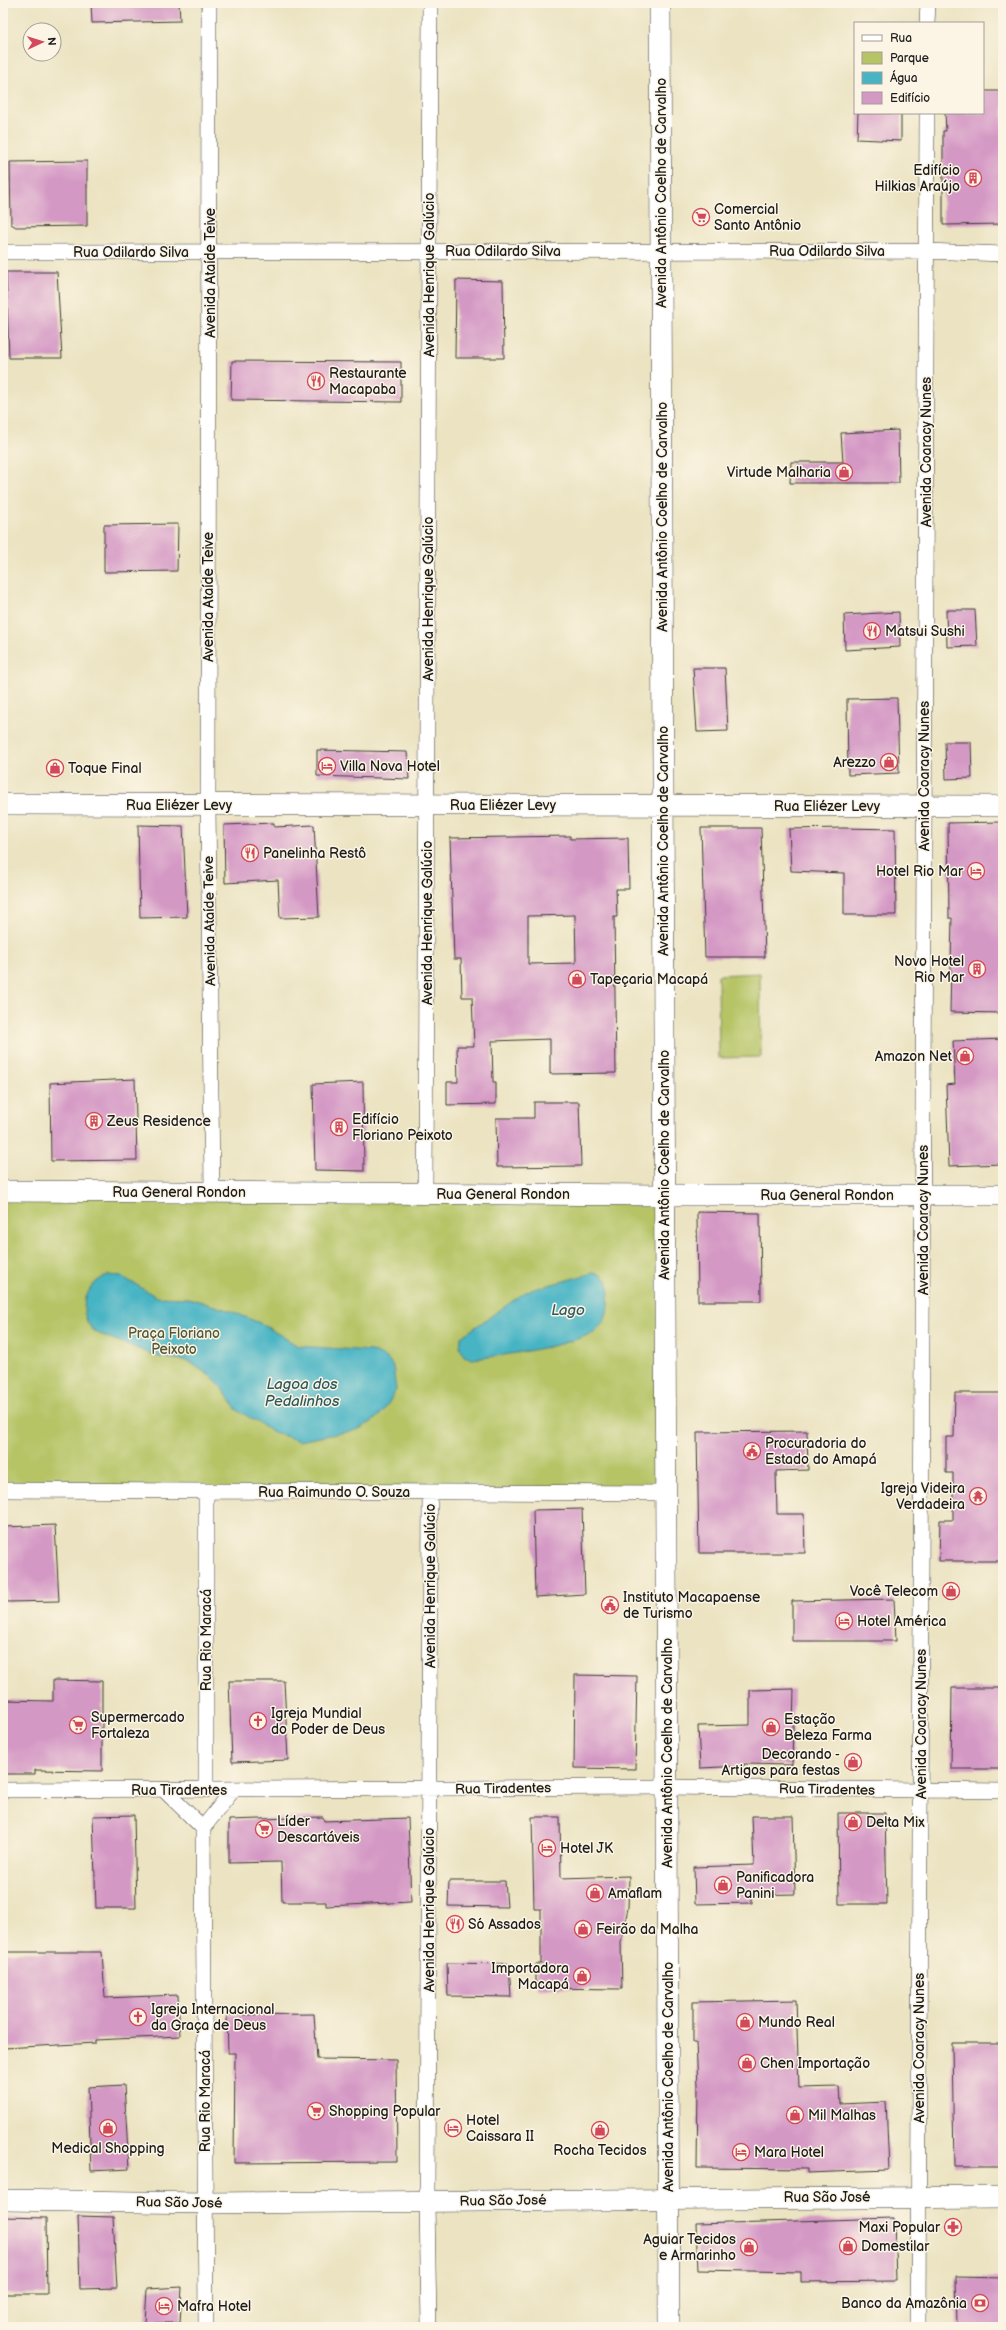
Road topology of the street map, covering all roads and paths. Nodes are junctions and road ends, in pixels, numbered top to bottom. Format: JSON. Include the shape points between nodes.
{"nodes":[{"id":1,"x":209,"y":3,"type":"edge"},
{"id":2,"x":430,"y":3,"type":"edge"},
{"id":3,"x":660,"y":3,"type":"edge"},
{"id":4,"x":928,"y":3,"type":"edge"},
{"id":5,"x":927,"y":22,"type":"edge"},
{"id":6,"x":927,"y":114,"type":"edge"},
{"id":7,"x":429,"y":251,"type":"junction"},
{"id":8,"x":661,"y":251,"type":"junction"},
{"id":9,"x":926,"y":251,"type":"junction"},
{"id":10,"x":3,"y":252,"type":"edge"},
{"id":11,"x":210,"y":252,"type":"junction"},
{"id":12,"x":1003,"y":254,"type":"edge"},
{"id":13,"x":3,"y":804,"type":"edge"},
{"id":14,"x":208,"y":805,"type":"junction"},
{"id":15,"x":428,"y":805,"type":"junction"},
{"id":16,"x":663,"y":806,"type":"junction"},
{"id":17,"x":924,"y":806,"type":"junction"},
{"id":18,"x":1003,"y":806,"type":"edge"},
{"id":19,"x":3,"y":1191,"type":"edge"},
{"id":20,"x":212,"y":1192,"type":"junction"},
{"id":21,"x":425,"y":1194,"type":"junction"},
{"id":22,"x":923,"y":1195,"type":"junction"},
{"id":23,"x":1003,"y":1195,"type":"edge"},
{"id":24,"x":664,"y":1196,"type":"junction"},
{"id":25,"x":3,"y":1490,"type":"edge"},
{"id":26,"x":206,"y":1491,"type":"junction"},
{"id":27,"x":430,"y":1492,"type":"junction"},
{"id":28,"x":666,"y":1493,"type":"junction"},
{"id":29,"x":667,"y":1787,"type":"junction"},
{"id":30,"x":430,"y":1789,"type":"junction"},
{"id":31,"x":3,"y":1790,"type":"edge"},
{"id":32,"x":164,"y":1790,"type":"junction"},
{"id":33,"x":206,"y":1790,"type":"junction"},
{"id":34,"x":233,"y":1790,"type":"junction"},
{"id":35,"x":920,"y":1790,"type":"junction"},
{"id":36,"x":1003,"y":1791,"type":"edge"},
{"id":37,"x":203,"y":1828,"type":"junction"},
{"id":38,"x":1003,"y":2196,"type":"edge"},
{"id":39,"x":919,"y":2197,"type":"junction"},
{"id":40,"x":668,"y":2198,"type":"junction"},
{"id":41,"x":3,"y":2200,"type":"edge"},
{"id":42,"x":427,"y":2202,"type":"junction"},
{"id":43,"x":206,"y":2203,"type":"junction"},
{"id":44,"x":206,"y":2327,"type":"edge"},
{"id":45,"x":429,"y":2327,"type":"edge"},
{"id":46,"x":669,"y":2327,"type":"edge"},
{"id":47,"x":918,"y":2327,"type":"edge"}],
"edges":[{"from":1,"to":11,"type":"street","name":"Avenida Ataíde Teive"},
{"from":2,"to":7,"type":"street","name":"Avenida Henrique Galúcio"},
{"from":3,"to":8,"type":"street","name":"Avenida Antônio Coelho de Carvalho"},
{"from":4,"to":5,"type":"street"},
{"from":6,"to":9,"type":"street","name":"Avenida Coaracy Nunes"},
{"from":7,"to":8,"type":"street","name":"Rua Odilardo Silva"},
{"from":7,"to":11,"type":"street","name":"Rua Odilardo Silva"},
{"from":7,"to":15,"type":"street","name":"Avenida Henrique Galúcio"},
{"from":8,"to":9,"type":"street","name":"Rua Odilardo Silva"},
{"from":8,"to":16,"type":"street","name":"Avenida Antônio Coelho de Carvalho"},
{"from":9,"to":12,"type":"street","name":"Rua Odilardo Silva"},
{"from":9,"to":17,"type":"street","name":"Avenida Coaracy Nunes"},
{"from":10,"to":11,"type":"street","name":"Rua Odilardo Silva"},
{"from":11,"to":14,"type":"street","name":"Avenida Ataíde Teive"},
{"from":13,"to":14,"type":"street","name":"Rua Eliézer Levy"},
{"from":14,"to":15,"type":"street","name":"Rua Eliézer Levy"},
{"from":14,"to":20,"type":"street","name":"Avenida Ataíde Teive"},
{"from":15,"to":16,"type":"street","name":"Rua Eliézer Levy"},
{"from":15,"to":21,"type":"street","name":"Avenida Henrique Galúcio"},
{"from":16,"to":17,"type":"street","name":"Rua Eliézer Levy"},
{"from":16,"to":24,"type":"street","name":"Avenida Antônio Coelho de Carvalho"},
{"from":17,"to":18,"type":"street","name":"Rua Eliézer Levy"},
{"from":17,"to":22,"type":"street","name":"Avenida Coaracy Nunes"},
{"from":19,"to":20,"type":"street","name":"Rua General Rondon"},
{"from":20,"to":21,"type":"street","name":"Rua General Rondon"},
{"from":21,"to":24,"type":"street","name":"Rua General Rondon"},
{"from":22,"to":23,"type":"street","name":"Rua General Rondon"},
{"from":22,"to":24,"type":"street","name":"Rua General Rondon"},
{"from":22,"to":35,"type":"street","name":"Avenida Coaracy Nunes"},
{"from":24,"to":28,"type":"street","name":"Avenida Antônio Coelho de Carvalho"},
{"from":25,"to":26,"type":"street","name":"Rua Raimundo O. Souza"},
{"from":26,"to":27,"type":"street","name":"Rua Raimundo O. Souza"},
{"from":26,"to":33,"type":"street","name":"Rua Rio Maracá"},
{"from":27,"to":28,"type":"street","name":"Rua Raimundo O. Souza"},
{"from":27,"to":30,"type":"street","name":"Avenida Henrique Galúcio"},
{"from":28,"to":29,"type":"street","name":"Avenida Antônio Coelho de Carvalho"},
{"from":29,"to":30,"type":"street","name":"Rua Tiradentes"},
{"from":29,"to":35,"type":"street","name":"Rua Tiradentes"},
{"from":29,"to":40,"type":"street","name":"Avenida Antônio Coelho de Carvalho"},
{"from":30,"to":34,"type":"street","name":"Rua Tiradentes"},
{"from":30,"to":42,"type":"street","name":"Avenida Henrique Galúcio"},
{"from":31,"to":32,"type":"street","name":"Rua Tiradentes"},
{"from":32,"to":33,"type":"street","name":"Rua Tiradentes"},
{"from":32,"to":37,"type":"street"},
{"from":33,"to":34,"type":"street","name":"Rua Tiradentes"},
{"from":34,"to":37,"type":"street"},
{"from":35,"to":36,"type":"street","name":"Rua Tiradentes"},
{"from":35,"to":39,"type":"street","name":"Avenida Coaracy Nunes"},
{"from":37,"to":43,"type":"street","name":"Rua Rio Maracá"},
{"from":38,"to":39,"type":"street","name":"Rua São José"},
{"from":39,"to":40,"type":"street","name":"Rua São José"},
{"from":39,"to":47,"type":"street","name":"Avenida Coaracy Nunes"},
{"from":40,"to":42,"type":"street","name":"Rua São José"},
{"from":40,"to":46,"type":"street","name":"Avenida Antônio Coelho de Carvalho"},
{"from":41,"to":43,"type":"street","name":"Rua São José"},
{"from":42,"to":43,"type":"street","name":"Rua São José"},
{"from":42,"to":45,"type":"street","name":"Avenida Henrique Galúcio"},
{"from":43,"to":44,"type":"street","name":"Rua Rio Maracá"}]}
